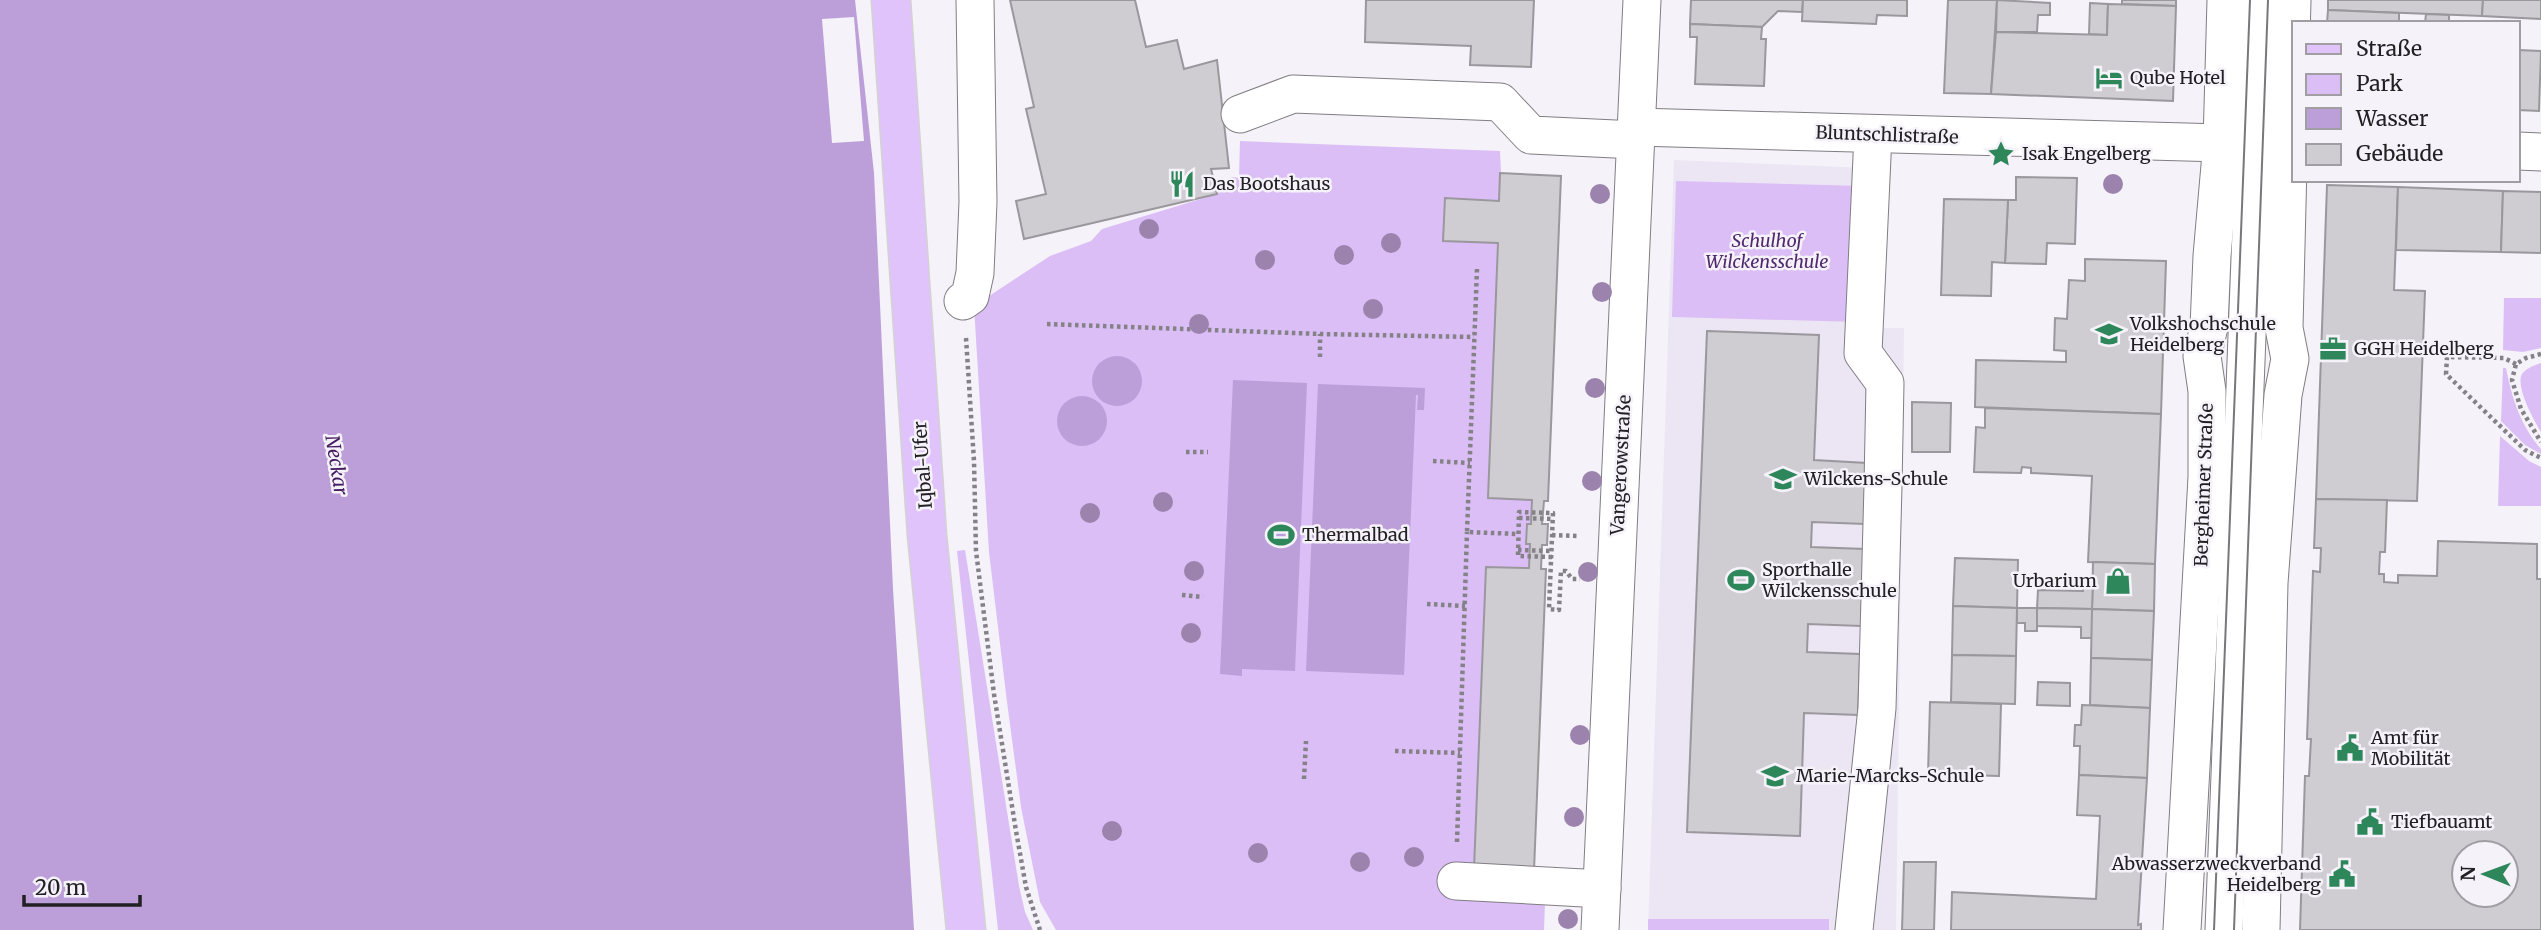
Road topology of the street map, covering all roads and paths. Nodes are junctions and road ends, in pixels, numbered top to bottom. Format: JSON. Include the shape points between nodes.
{"nodes":[{"id":1,"x":891,"y":0,"type":"edge"},
{"id":2,"x":975,"y":0,"type":"edge"},
{"id":3,"x":1642,"y":0,"type":"edge"},
{"id":4,"x":2226,"y":0,"type":"edge"},
{"id":5,"x":2260,"y":0,"type":"edge"},
{"id":6,"x":2292,"y":0,"type":"edge"},
{"id":7,"x":1240,"y":114,"type":"dead end"},
{"id":8,"x":1636,"y":134,"type":"junction"},
{"id":9,"x":1873,"y":135,"type":"junction"},
{"id":10,"x":2222,"y":143,"type":"junction"},
{"id":11,"x":2290,"y":145,"type":"edge"},
{"id":12,"x":2520,"y":151,"type":"edge"},
{"id":13,"x":2541,"y":152,"type":"edge"},
{"id":14,"x":1477,"y":269,"type":"dead end"},
{"id":15,"x":963,"y":301,"type":"joint"},
{"id":16,"x":1047,"y":324,"type":"dead end"},
{"id":17,"x":1320,"y":334,"type":"junction"},
{"id":18,"x":1474,"y":337,"type":"junction"},
{"id":19,"x":2541,"y":354,"type":"edge"},
{"id":20,"x":1320,"y":357,"type":"dead end"},
{"id":21,"x":2516,"y":364,"type":"junction"},
{"id":22,"x":2541,"y":442,"type":"edge"},
{"id":23,"x":1186,"y":452,"type":"dead end"},
{"id":24,"x":1208,"y":452,"type":"dead end"},
{"id":25,"x":2541,"y":458,"type":"edge"},
{"id":26,"x":1433,"y":461,"type":"dead end"},
{"id":27,"x":1470,"y":463,"type":"junction"},
{"id":28,"x":1468,"y":532,"type":"junction"},
{"id":29,"x":1518,"y":534,"type":"junction"},
{"id":30,"x":1552,"y":535,"type":"junction"},
{"id":31,"x":1569,"y":536,"type":"dead end"},
{"id":32,"x":1552,"y":554,"type":"junction"},
{"id":33,"x":1616,"y":580,"type":"junction"},
{"id":34,"x":1182,"y":596,"type":"dead end"},
{"id":35,"x":1203,"y":597,"type":"dead end"},
{"id":36,"x":1427,"y":604,"type":"dead end"},
{"id":37,"x":1465,"y":606,"type":"junction"},
{"id":38,"x":1306,"y":741,"type":"dead end"},
{"id":39,"x":1395,"y":751,"type":"dead end"},
{"id":40,"x":1460,"y":753,"type":"junction"},
{"id":41,"x":1304,"y":779,"type":"dead end"},
{"id":42,"x":1456,"y":881,"type":"joint"},
{"id":43,"x":1602,"y":889,"type":"junction"},
{"id":44,"x":966,"y":930,"type":"edge"},
{"id":45,"x":1040,"y":930,"type":"edge"},
{"id":46,"x":1600,"y":930,"type":"edge"},
{"id":47,"x":1854,"y":930,"type":"edge"},
{"id":48,"x":2182,"y":930,"type":"edge"},
{"id":49,"x":2224,"y":930,"type":"edge"},
{"id":50,"x":2261,"y":930,"type":"edge"}],
"edges":[{"from":1,"to":44,"type":"main road","name":"Iqbal-Ufer","via":[[927,535]]},
{"from":2,"to":15,"type":"street","via":[[978,202],[975,273],[970,296]]},
{"from":3,"to":8,"type":"street","name":"Vangerowstraße"},
{"from":4,"to":10,"type":"street","name":"Bergheimer Straße"},
{"from":5,"to":49,"type":"street"},
{"from":6,"to":11,"type":"street"},
{"from":7,"to":8,"type":"street","name":"Bluntschlistraße","via":[[1293,94],[1500,102],[1531,135]]},
{"from":8,"to":9,"type":"street","name":"Bluntschlistraße"},
{"from":8,"to":33,"type":"street","name":"Vangerowstraße"},
{"from":9,"to":10,"type":"street","name":"Bluntschlistraße"},
{"from":9,"to":47,"type":"street","via":[[1863,353],[1885,383],[1884,447],[1877,708]]},
{"from":10,"to":48,"type":"street","name":"Bergheimer Straße","via":[[2209,327],[2202,356],[2207,391],[2207,477]]},
{"from":11,"to":50,"type":"street","via":[[2284,328],[2290,359],[2283,395],[2269,583]]},
{"from":12,"to":13,"type":"street"},
{"from":14,"to":18,"type":"path"},
{"from":15,"to":45,"type":"path","via":[[976,551],[1016,831]]},
{"from":16,"to":17,"type":"path"},
{"from":17,"to":18,"type":"path"},
{"from":17,"to":20,"type":"path"},
{"from":18,"to":27,"type":"path"},
{"from":19,"to":21,"type":"path"},
{"from":21,"to":22,"type":"path","via":[[2512,380],[2521,409]]},
{"from":21,"to":25,"type":"path","via":[[2504,358],[2447,357],[2446,374],[2525,450]]},
{"from":23,"to":24,"type":"path"},
{"from":26,"to":27,"type":"path"},
{"from":27,"to":28,"type":"path"},
{"from":28,"to":29,"type":"path"},
{"from":28,"to":37,"type":"path"},
{"from":29,"to":30,"type":"path","via":[[1519,518],[1553,519]]},
{"from":29,"to":32,"type":"path","via":[[1518,550]]},
{"from":30,"to":31,"type":"path"},
{"from":30,"to":32,"type":"path"},
{"from":32,"to":33,"type":"path","via":[[1549,610],[1559,610],[1561,571],[1573,579]]},
{"from":33,"to":43,"type":"street","name":"Vangerowstraße"},
{"from":34,"to":35,"type":"path"},
{"from":36,"to":37,"type":"path"},
{"from":37,"to":40,"type":"path"},
{"from":38,"to":41,"type":"path"},
{"from":39,"to":40,"type":"path"},
{"from":40,"to":42,"type":"path"},
{"from":42,"to":43,"type":"street"},
{"from":43,"to":46,"type":"street","name":"Vangerowstraße"}]}
